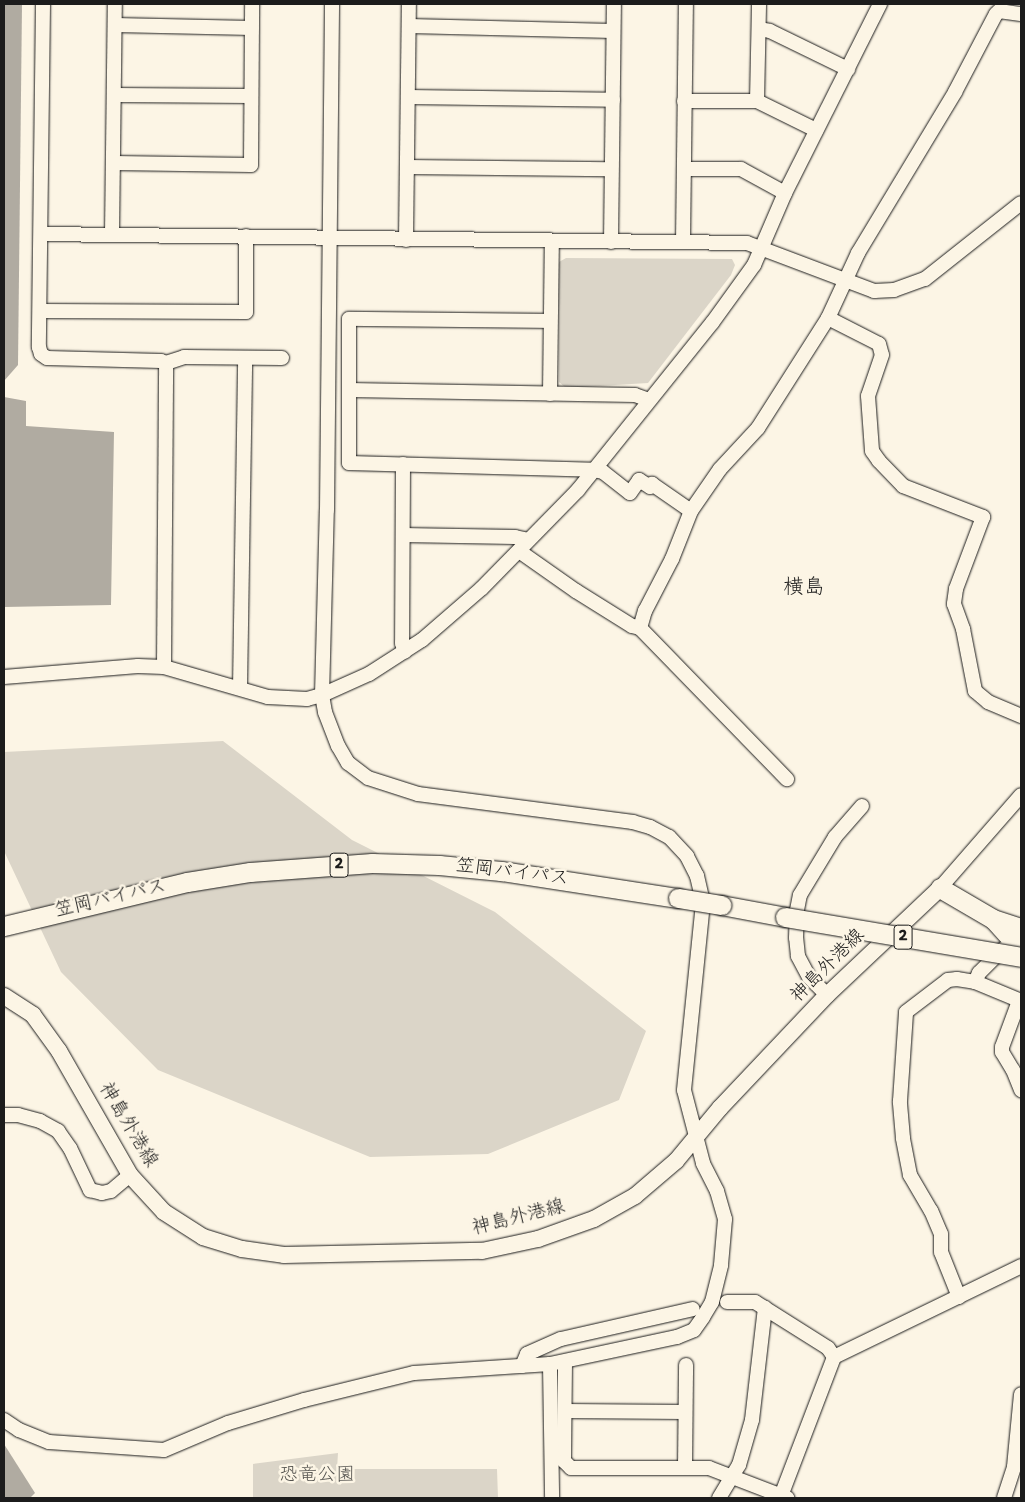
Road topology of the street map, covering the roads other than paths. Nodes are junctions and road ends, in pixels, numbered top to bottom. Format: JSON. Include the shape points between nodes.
{"nodes":[{"id":1,"x":43,"y":4,"type":"edge"},
{"id":2,"x":115,"y":4,"type":"edge"},
{"id":3,"x":252,"y":4,"type":"edge"},
{"id":4,"x":332,"y":4,"type":"edge"},
{"id":5,"x":409,"y":4,"type":"edge"},
{"id":6,"x":614,"y":4,"type":"edge"},
{"id":7,"x":686,"y":4,"type":"edge"},
{"id":8,"x":759,"y":4,"type":"edge"},
{"id":9,"x":880,"y":4,"type":"edge"},
{"id":10,"x":1021,"y":14,"type":"edge"},
{"id":11,"x":116,"y":25,"type":"junction"},
{"id":12,"x":409,"y":26,"type":"junction"},
{"id":13,"x":252,"y":28,"type":"junction"},
{"id":14,"x":759,"y":30,"type":"junction"},
{"id":15,"x":613,"y":31,"type":"junction"},
{"id":16,"x":848,"y":69,"type":"junction"},
{"id":17,"x":115,"y":95,"type":"junction"},
{"id":18,"x":251,"y":96,"type":"junction"},
{"id":19,"x":408,"y":97,"type":"junction"},
{"id":20,"x":613,"y":100,"type":"junction"},
{"id":21,"x":757,"y":100,"type":"junction"},
{"id":22,"x":684,"y":101,"type":"junction"},
{"id":23,"x":816,"y":130,"type":"junction"},
{"id":24,"x":114,"y":163,"type":"junction"},
{"id":25,"x":407,"y":167,"type":"junction"},
{"id":26,"x":610,"y":169,"type":"junction"},
{"id":27,"x":685,"y":169,"type":"junction"},
{"id":28,"x":785,"y":193,"type":"junction"},
{"id":29,"x":1021,"y":204,"type":"edge"},
{"id":30,"x":41,"y":234,"type":"junction"},
{"id":31,"x":112,"y":235,"type":"junction"},
{"id":32,"x":246,"y":236,"type":"junction"},
{"id":33,"x":330,"y":239,"type":"junction"},
{"id":34,"x":406,"y":240,"type":"junction"},
{"id":35,"x":552,"y":242,"type":"junction"},
{"id":36,"x":611,"y":242,"type":"junction"},
{"id":37,"x":683,"y":242,"type":"junction"},
{"id":38,"x":762,"y":248,"type":"junction"},
{"id":39,"x":844,"y":280,"type":"junction"},
{"id":40,"x":40,"y":311,"type":"junction"},
{"id":41,"x":828,"y":318,"type":"junction"},
{"id":42,"x":550,"y":321,"type":"junction"},
{"id":43,"x":244,"y":358,"type":"junction"},
{"id":44,"x":282,"y":358,"type":"dead end"},
{"id":45,"x":166,"y":364,"type":"junction"},
{"id":46,"x":349,"y":390,"type":"junction"},
{"id":47,"x":550,"y":394,"type":"junction"},
{"id":48,"x":649,"y":400,"type":"junction"},
{"id":49,"x":404,"y":464,"type":"junction"},
{"id":50,"x":593,"y":470,"type":"junction"},
{"id":51,"x":691,"y":511,"type":"junction"},
{"id":52,"x":403,"y":535,"type":"junction"},
{"id":53,"x":524,"y":545,"type":"junction"},
{"id":54,"x":640,"y":628,"type":"junction"},
{"id":55,"x":405,"y":652,"type":"junction"},
{"id":56,"x":164,"y":667,"type":"junction"},
{"id":57,"x":4,"y":677,"type":"edge"},
{"id":58,"x":240,"y":688,"type":"junction"},
{"id":59,"x":322,"y":695,"type":"junction"},
{"id":60,"x":1021,"y":716,"type":"edge"},
{"id":61,"x":787,"y":779,"type":"dead end"},
{"id":62,"x":1021,"y":795,"type":"edge"},
{"id":63,"x":862,"y":806,"type":"dead end"},
{"id":64,"x":940,"y":888,"type":"junction"},
{"id":65,"x":4,"y":926,"type":"edge"},
{"id":66,"x":1018,"y":939,"type":"edge"},
{"id":67,"x":1021,"y":957,"type":"edge"},
{"id":68,"x":975,"y":982,"type":"junction"},
{"id":69,"x":827,"y":995,"type":"junction"},
{"id":70,"x":4,"y":996,"type":"edge"},
{"id":71,"x":1020,"y":1001,"type":"edge"},
{"id":72,"x":1021,"y":1090,"type":"edge"},
{"id":73,"x":4,"y":1115,"type":"edge"},
{"id":74,"x":697,"y":1135,"type":"junction"},
{"id":75,"x":130,"y":1175,"type":"junction"},
{"id":76,"x":1021,"y":1266,"type":"edge"},
{"id":77,"x":959,"y":1297,"type":"junction"},
{"id":78,"x":727,"y":1302,"type":"dead end"},
{"id":79,"x":765,"y":1308,"type":"junction"},
{"id":80,"x":693,"y":1309,"type":"dead end"},
{"id":81,"x":834,"y":1357,"type":"junction"},
{"id":82,"x":565,"y":1362,"type":"junction"},
{"id":83,"x":550,"y":1364,"type":"junction"},
{"id":84,"x":686,"y":1365,"type":"dead end"},
{"id":85,"x":522,"y":1366,"type":"junction"},
{"id":86,"x":1021,"y":1394,"type":"edge"},
{"id":87,"x":565,"y":1412,"type":"junction"},
{"id":88,"x":685,"y":1412,"type":"junction"},
{"id":89,"x":4,"y":1420,"type":"edge"},
{"id":90,"x":685,"y":1468,"type":"junction"},
{"id":91,"x":731,"y":1477,"type":"junction"},
{"id":92,"x":784,"y":1497,"type":"edge"},
{"id":93,"x":552,"y":1498,"type":"edge"},
{"id":94,"x":719,"y":1498,"type":"edge"},
{"id":95,"x":1004,"y":1498,"type":"edge"}],
"edges":[{"from":1,"to":30,"type":"street"},
{"from":2,"to":11,"type":"street"},
{"from":3,"to":13,"type":"street"},
{"from":4,"to":33,"type":"street"},
{"from":5,"to":12,"type":"street"},
{"from":6,"to":15,"type":"street"},
{"from":7,"to":22,"type":"street"},
{"from":8,"to":14,"type":"street"},
{"from":9,"to":16,"type":"street"},
{"from":10,"to":39,"type":"street","via":[[999,11],[996,14],[955,92]]},
{"from":11,"to":13,"type":"street"},
{"from":11,"to":17,"type":"street"},
{"from":12,"to":15,"type":"street"},
{"from":12,"to":19,"type":"street"},
{"from":13,"to":18,"type":"street"},
{"from":14,"to":16,"type":"street","via":[[770,31]]},
{"from":14,"to":21,"type":"street"},
{"from":15,"to":20,"type":"street"},
{"from":16,"to":23,"type":"street"},
{"from":17,"to":18,"type":"street"},
{"from":17,"to":24,"type":"street"},
{"from":18,"to":24,"type":"street","via":[[251,165]]},
{"from":19,"to":20,"type":"street"},
{"from":19,"to":25,"type":"street"},
{"from":20,"to":26,"type":"street"},
{"from":21,"to":22,"type":"street"},
{"from":21,"to":23,"type":"street"},
{"from":22,"to":27,"type":"street"},
{"from":23,"to":28,"type":"street"},
{"from":24,"to":31,"type":"street"},
{"from":25,"to":26,"type":"street"},
{"from":25,"to":34,"type":"street"},
{"from":26,"to":36,"type":"street"},
{"from":27,"to":28,"type":"street","via":[[742,169]]},
{"from":27,"to":37,"type":"street"},
{"from":28,"to":38,"type":"street"},
{"from":29,"to":39,"type":"street","via":[[925,279],[894,290],[874,291]]},
{"from":30,"to":31,"type":"street"},
{"from":30,"to":40,"type":"street"},
{"from":31,"to":32,"type":"street"},
{"from":32,"to":33,"type":"street"},
{"from":32,"to":40,"type":"street","via":[[246,312]]},
{"from":33,"to":34,"type":"street"},
{"from":33,"to":59,"type":"street"},
{"from":34,"to":35,"type":"street"},
{"from":35,"to":36,"type":"street"},
{"from":35,"to":42,"type":"street"},
{"from":36,"to":37,"type":"street"},
{"from":37,"to":38,"type":"street","via":[[747,242]]},
{"from":38,"to":39,"type":"street"},
{"from":38,"to":48,"type":"street","via":[[754,265],[712,323]]},
{"from":39,"to":41,"type":"street"},
{"from":40,"to":45,"type":"street","via":[[39,347],[47,358],[161,361]]},
{"from":41,"to":51,"type":"street","via":[[758,428],[720,469]]},
{"from":41,"to":60,"type":"street","via":[[879,344],[882,355],[868,396],[872,451],[879,461],[903,486],[983,517],[956,589],[954,604],[963,630],[974,692],[988,702]]},
{"from":42,"to":46,"type":"street","via":[[350,319]]},
{"from":42,"to":47,"type":"street"},
{"from":43,"to":44,"type":"street"},
{"from":43,"to":45,"type":"street","via":[[184,357]]},
{"from":43,"to":58,"type":"street"},
{"from":45,"to":56,"type":"street"},
{"from":46,"to":47,"type":"street"},
{"from":46,"to":49,"type":"street","via":[[349,463]]},
{"from":47,"to":48,"type":"street","via":[[635,395]]},
{"from":48,"to":50,"type":"street"},
{"from":49,"to":50,"type":"street"},
{"from":49,"to":52,"type":"street"},
{"from":50,"to":51,"type":"street","via":[[603,472],[630,493],[639,480],[650,487],[652,484]]},
{"from":50,"to":53,"type":"street","via":[[578,490]]},
{"from":51,"to":54,"type":"street"},
{"from":52,"to":53,"type":"street","via":[[515,537]]},
{"from":52,"to":55,"type":"street","via":[[402,643]]},
{"from":53,"to":54,"type":"street","via":[[576,592]]},
{"from":53,"to":55,"type":"street","via":[[482,588]]},
{"from":54,"to":61,"type":"street"},
{"from":55,"to":59,"type":"street","via":[[369,674]]},
{"from":56,"to":57,"type":"street","via":[[138,666]]},
{"from":56,"to":58,"type":"street"},
{"from":58,"to":59,"type":"street","via":[[287,700]]},
{"from":59,"to":74,"type":"street","via":[[338,746],[348,763],[368,778],[418,794],[650,826],[668,837],[687,856],[697,876],[703,902],[684,1076],[684,1090]]},
{"from":62,"to":64,"type":"street"},
{"from":63,"to":69,"type":"street","via":[[836,837],[800,895],[796,910],[798,956],[809,977]]},
{"from":64,"to":66,"type":"highway","via":[[993,919]]},
{"from":64,"to":69,"type":"main road","name":"神島外港線"},
{"from":65,"to":67,"type":"highway","name":"笠岡バイパス","number":"2","bridge":true,"via":[[187,882],[250,872],[372,864],[439,866],[501,871],[678,898]]},
{"from":66,"to":68,"type":"street","via":[[979,973]]},
{"from":68,"to":71,"type":"street"},
{"from":68,"to":77,"type":"street","via":[[948,980],[906,1012],[900,1101],[910,1175],[941,1234],[941,1252]]},
{"from":69,"to":74,"type":"main road","name":"神島外港線"},
{"from":70,"to":75,"type":"main road","name":"神島外港線","via":[[33,1015],[60,1051]]},
{"from":71,"to":72,"type":"street","via":[[1002,1052]]},
{"from":73,"to":75,"type":"street","via":[[40,1121],[58,1131],[90,1190],[111,1191]]},
{"from":74,"to":75,"type":"main road","name":"神島外港線","via":[[676,1161],[635,1196],[594,1219],[538,1239],[482,1251],[284,1254],[242,1249],[203,1237],[164,1212]]},
{"from":74,"to":82,"type":"street","via":[[704,1164],[726,1219],[721,1265],[712,1302],[704,1318],[694,1330],[677,1337]]},
{"from":76,"to":77,"type":"street"},
{"from":77,"to":81,"type":"street"},
{"from":78,"to":79,"type":"street","via":[[755,1302]]},
{"from":79,"to":81,"type":"street","via":[[828,1348]]},
{"from":79,"to":91,"type":"street","via":[[752,1420],[739,1465]]},
{"from":80,"to":85,"type":"street","via":[[561,1339],[527,1354]]},
{"from":81,"to":92,"type":"street"},
{"from":82,"to":83,"type":"street"},
{"from":82,"to":87,"type":"street"},
{"from":83,"to":85,"type":"street"},
{"from":83,"to":93,"type":"street"},
{"from":84,"to":88,"type":"street"},
{"from":85,"to":89,"type":"street","via":[[414,1373],[228,1423],[164,1450],[49,1442]]},
{"from":86,"to":95,"type":"street","via":[[1014,1467]]},
{"from":87,"to":88,"type":"street"},
{"from":87,"to":90,"type":"street","via":[[564,1461],[571,1468]]},
{"from":88,"to":90,"type":"street"},
{"from":90,"to":91,"type":"street","via":[[709,1468]]},
{"from":91,"to":92,"type":"street"},
{"from":91,"to":94,"type":"street"}]}
